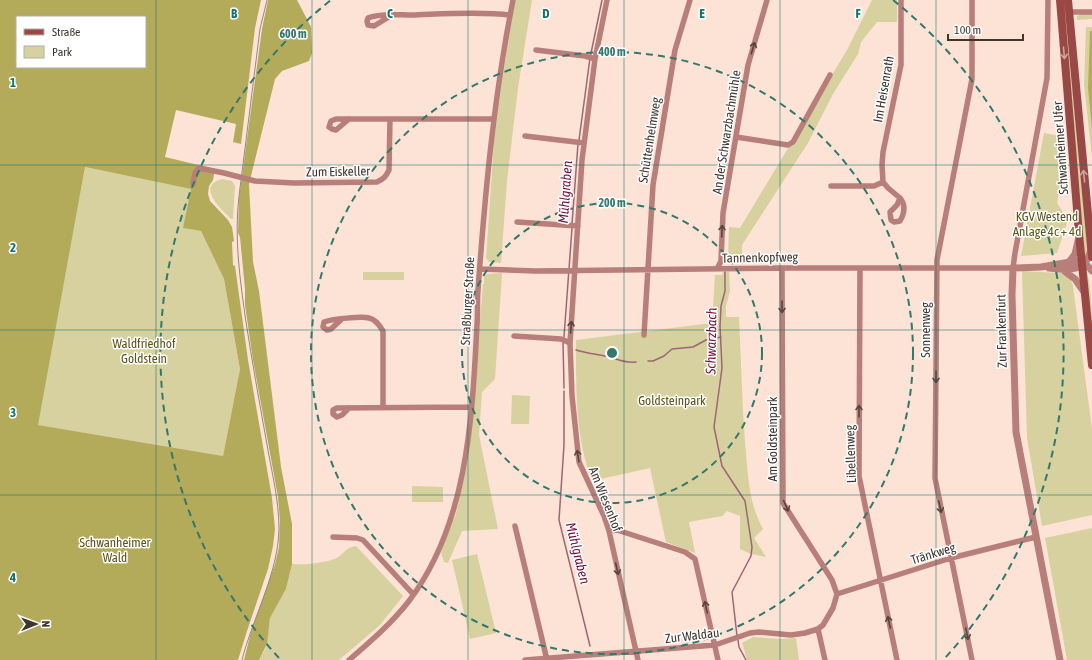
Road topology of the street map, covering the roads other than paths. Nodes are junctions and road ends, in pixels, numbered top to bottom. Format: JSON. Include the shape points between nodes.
{"nodes":[{"id":1,"x":513,"y":0,"type":"edge"},
{"id":2,"x":607,"y":0,"type":"edge"},
{"id":3,"x":690,"y":0,"type":"edge"},
{"id":4,"x":768,"y":0,"type":"edge"},
{"id":5,"x":901,"y":0,"type":"edge"},
{"id":6,"x":972,"y":0,"type":"edge"},
{"id":7,"x":1048,"y":0,"type":"edge"},
{"id":8,"x":1060,"y":0,"type":"edge"},
{"id":9,"x":1068,"y":0,"type":"edge"},
{"id":10,"x":1069,"y":12,"type":"junction"},
{"id":11,"x":1092,"y":12,"type":"edge"},
{"id":12,"x":392,"y":15,"type":"dead end"},
{"id":13,"x":510,"y":15,"type":"junction"},
{"id":14,"x":536,"y":50,"type":"dead end"},
{"id":15,"x":592,"y":59,"type":"junction"},
{"id":16,"x":830,"y":75,"type":"dead end"},
{"id":17,"x":349,"y":119,"type":"dead end"},
{"id":18,"x":390,"y":119,"type":"junction"},
{"id":19,"x":494,"y":119,"type":"junction"},
{"id":20,"x":525,"y":136,"type":"dead end"},
{"id":21,"x":736,"y":137,"type":"junction"},
{"id":22,"x":581,"y":143,"type":"junction"},
{"id":23,"x":883,"y":182,"type":"junction"},
{"id":24,"x":193,"y":184,"type":"dead end"},
{"id":25,"x":831,"y":186,"type":"dead end"},
{"id":26,"x":900,"y":198,"type":"dead end"},
{"id":27,"x":517,"y":222,"type":"dead end"},
{"id":28,"x":574,"y":225,"type":"junction"},
{"id":29,"x":1079,"y":234,"type":"junction"},
{"id":30,"x":1092,"y":253,"type":"edge"},
{"id":31,"x":1069,"y":262,"type":"junction"},
{"id":32,"x":1083,"y":263,"type":"junction"},
{"id":33,"x":1040,"y":267,"type":"junction"},
{"id":34,"x":782,"y":268,"type":"junction"},
{"id":35,"x":860,"y":268,"type":"junction"},
{"id":36,"x":936,"y":268,"type":"junction"},
{"id":37,"x":1013,"y":268,"type":"junction"},
{"id":38,"x":480,"y":269,"type":"junction"},
{"id":39,"x":717,"y":269,"type":"junction"},
{"id":40,"x":575,"y":270,"type":"junction"},
{"id":41,"x":648,"y":270,"type":"junction"},
{"id":42,"x":1063,"y":270,"type":"junction"},
{"id":43,"x":1092,"y":271,"type":"edge"},
{"id":44,"x":1084,"y":292,"type":"junction"},
{"id":45,"x":342,"y":319,"type":"dead end"},
{"id":46,"x":644,"y":335,"type":"dead end"},
{"id":47,"x":514,"y":336,"type":"dead end"},
{"id":48,"x":570,"y":343,"type":"junction"},
{"id":49,"x":1092,"y":365,"type":"edge"},
{"id":50,"x":384,"y":407,"type":"junction"},
{"id":51,"x":471,"y":407,"type":"junction"},
{"id":52,"x":350,"y":408,"type":"dead end"},
{"id":53,"x":515,"y":526,"type":"dead end"},
{"id":54,"x":609,"y":531,"type":"junction"},
{"id":55,"x":333,"y":537,"type":"dead end"},
{"id":56,"x":1036,"y":537,"type":"junction"},
{"id":57,"x":951,"y":558,"type":"junction"},
{"id":58,"x":881,"y":581,"type":"junction"},
{"id":59,"x":413,"y":594,"type":"junction"},
{"id":60,"x":837,"y":594,"type":"junction"},
{"id":61,"x":818,"y":629,"type":"junction"},
{"id":62,"x":715,"y":645,"type":"junction"},
{"id":63,"x":636,"y":652,"type":"junction"},
{"id":64,"x":547,"y":659,"type":"edge"},
{"id":65,"x":349,"y":660,"type":"edge"},
{"id":66,"x":525,"y":660,"type":"edge"},
{"id":67,"x":638,"y":660,"type":"edge"},
{"id":68,"x":718,"y":660,"type":"edge"},
{"id":69,"x":825,"y":660,"type":"edge"},
{"id":70,"x":897,"y":660,"type":"edge"},
{"id":71,"x":972,"y":660,"type":"edge"},
{"id":72,"x":1060,"y":660,"type":"edge"}],
"edges":[{"from":1,"to":13,"type":"street","name":"Straßburger Straße"},
{"from":2,"to":15,"type":"street","name":"Am Wiesenhof"},
{"from":3,"to":41,"type":"street","name":"Schüttenhelmweg","via":[[675,50],[653,185]]},
{"from":21,"to":4,"type":"street","name":"An der Schwarzbachmühle","one_way":true,"via":[[748,65]]},
{"from":5,"to":23,"type":"street","name":"Im Heisenrath","via":[[901,65],[883,152]]},
{"from":6,"to":36,"type":"street","name":"Sonnenweg","via":[[972,79]]},
{"from":7,"to":37,"type":"street","name":"Zur Frankenfurt","via":[[1047,78]]},
{"from":8,"to":29,"type":"main road","name":"Schwanheimer Ufer","one_way":true},
{"from":9,"to":10,"type":"main road","name":"Schwanheimer Ufer"},
{"from":10,"to":11,"type":"street"},
{"from":30,"to":10,"type":"main road","name":"Schwanheimer Ufer","one_way":true},
{"from":12,"to":13,"type":"street"},
{"from":13,"to":19,"type":"street","name":"Straßburger Straße"},
{"from":14,"to":15,"type":"street"},
{"from":15,"to":22,"type":"street","name":"Am Wiesenhof"},
{"from":16,"to":21,"type":"street","via":[[793,142],[788,145]]},
{"from":17,"to":18,"type":"street"},
{"from":18,"to":19,"type":"street"},
{"from":18,"to":24,"type":"street","name":"Zum Eiskeller","via":[[389,170],[383,180],[377,182],[255,181],[198,168]]},
{"from":19,"to":38,"type":"street","name":"Straßburger Straße"},
{"from":20,"to":22,"type":"street"},
{"from":39,"to":21,"type":"street","name":"An der Schwarzbachmühle","one_way":true,"via":[[721,260],[723,213]]},
{"from":22,"to":28,"type":"street","name":"Am Wiesenhof","via":[[582,160]]},
{"from":23,"to":25,"type":"street","via":[[874,186]]},
{"from":23,"to":26,"type":"street"},
{"from":27,"to":28,"type":"street"},
{"from":28,"to":40,"type":"street","name":"Am Wiesenhof"},
{"from":29,"to":31,"type":"street","via":[[1075,254]]},
{"from":29,"to":32,"type":"main road","name":"Schwanheimer Ufer"},
{"from":30,"to":32,"type":"street"},
{"from":31,"to":32,"type":"street","name":"Tannenkopfweg"},
{"from":31,"to":33,"type":"street","name":"Tannenkopfweg"},
{"from":32,"to":42,"type":"street","name":"Tannenkopfweg","via":[[1075,268]]},
{"from":32,"to":43,"type":"street"},
{"from":32,"to":44,"type":"main road","name":"Schwanheimer Ufer"},
{"from":33,"to":37,"type":"street","name":"Tannenkopfweg"},
{"from":33,"to":42,"type":"street","name":"Tannenkopfweg"},
{"from":34,"to":35,"type":"street","name":"Tannenkopfweg"},
{"from":34,"to":39,"type":"street","name":"Tannenkopfweg"},
{"from":34,"to":60,"type":"street","name":"Am Goldsteinpark","one_way":true,"via":[[783,503],[832,580]]},
{"from":35,"to":36,"type":"street","name":"Tannenkopfweg"},
{"from":58,"to":35,"type":"street","name":"Libellenweg","one_way":true,"via":[[859,476]]},
{"from":36,"to":37,"type":"street","name":"Tannenkopfweg"},
{"from":36,"to":57,"type":"street","name":"Sonnenweg","one_way":true,"via":[[935,478]]},
{"from":37,"to":56,"type":"street","name":"Zur Frankenfurt","via":[[1015,417],[1018,449]]},
{"from":38,"to":40,"type":"street","name":"Tannenkopfweg"},
{"from":38,"to":51,"type":"street","name":"Straßburger Straße"},
{"from":39,"to":41,"type":"street","name":"Tannenkopfweg"},
{"from":40,"to":41,"type":"street","name":"Tannenkopfweg"},
{"from":48,"to":40,"type":"street","name":"Am Wiesenhof","one_way":true},
{"from":41,"to":46,"type":"street","name":"Schüttenhelmweg"},
{"from":42,"to":44,"type":"street","via":[[1075,279]]},
{"from":44,"to":49,"type":"main road","name":"Schwanheimer Ufer"},
{"from":45,"to":50,"type":"street","via":[[370,318],[378,323],[383,331]]},
{"from":47,"to":48,"type":"street","via":[[561,339]]},
{"from":54,"to":48,"type":"street","name":"Am Wiesenhof","one_way":true,"via":[[579,462],[572,396]]},
{"from":50,"to":51,"type":"street"},
{"from":50,"to":52,"type":"street"},
{"from":51,"to":59,"type":"street","name":"Straßburger Straße","via":[[465,463],[452,516],[436,557]]},
{"from":53,"to":64,"type":"street"},
{"from":62,"to":54,"type":"street","one_way":true,"via":[[696,562],[692,556],[617,530]]},
{"from":54,"to":63,"type":"street","name":"Am Wiesenhof","one_way":true},
{"from":55,"to":59,"type":"street","via":[[357,538],[366,542]]},
{"from":56,"to":57,"type":"street","name":"Tränkweg"},
{"from":56,"to":72,"type":"street","name":"Zur Frankenfurt"},
{"from":57,"to":58,"type":"street","name":"Tränkweg"},
{"from":57,"to":71,"type":"street","name":"Sonnenweg","one_way":true},
{"from":58,"to":60,"type":"street","name":"Tränkweg"},
{"from":70,"to":58,"type":"street","name":"Libellenweg","one_way":true},
{"from":59,"to":65,"type":"street","name":"Straßburger Straße","via":[[387,626]]},
{"from":60,"to":61,"type":"street","via":[[827,620]]},
{"from":61,"to":62,"type":"street","name":"Zur Waldau","via":[[790,635],[759,632]]},
{"from":61,"to":69,"type":"street"},
{"from":62,"to":63,"type":"street","name":"Zur Waldau"},
{"from":62,"to":68,"type":"street"},
{"from":63,"to":64,"type":"street","name":"Zur Waldau"},
{"from":63,"to":67,"type":"street","name":"Am Wiesenhof"},
{"from":64,"to":66,"type":"street","name":"Zur Waldau"}]}
